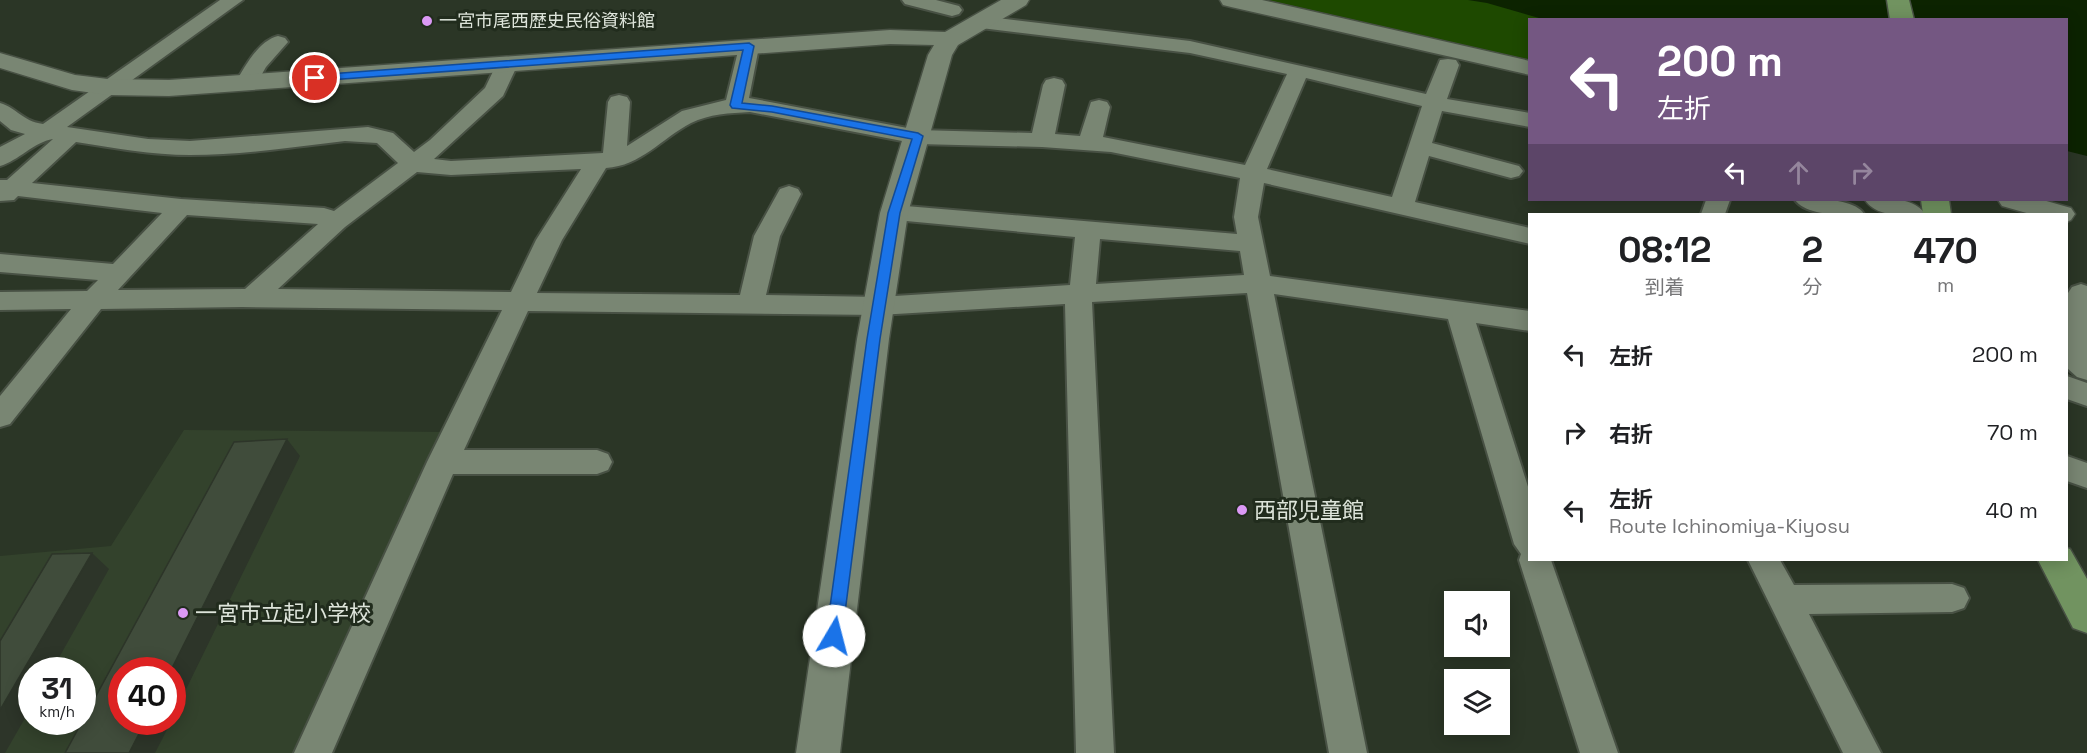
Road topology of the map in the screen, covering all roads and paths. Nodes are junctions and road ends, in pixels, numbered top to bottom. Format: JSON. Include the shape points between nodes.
{"nodes":[{"id":1,"x":233,"y":0,"type":"edge"},
{"id":2,"x":912,"y":0,"type":"edge"},
{"id":3,"x":1018,"y":0,"type":"edge"},
{"id":4,"x":1232,"y":0,"type":"edge"},
{"id":5,"x":1898,"y":0,"type":"edge"},
{"id":6,"x":1902,"y":18,"type":"edge"},
{"id":7,"x":981,"y":22,"type":"junction"},
{"id":8,"x":950,"y":25,"type":"junction"},
{"id":9,"x":278,"y":42,"type":"dead end"},
{"id":10,"x":749,"y":46,"type":"junction"},
{"id":11,"x":0,"y":60,"type":"edge"},
{"id":12,"x":507,"y":64,"type":"junction"},
{"id":13,"x":1448,"y":65,"type":"dead end"},
{"id":14,"x":1528,"y":68,"type":"edge"},
{"id":15,"x":1299,"y":70,"type":"junction"},
{"id":16,"x":246,"y":83,"type":"junction"},
{"id":17,"x":1054,"y":85,"type":"dead end"},
{"id":18,"x":108,"y":87,"type":"junction"},
{"id":19,"x":619,"y":102,"type":"dead end"},
{"id":20,"x":1436,"y":103,"type":"junction"},
{"id":21,"x":736,"y":105,"type":"junction"},
{"id":22,"x":1099,"y":107,"type":"dead end"},
{"id":23,"x":0,"y":110,"type":"edge"},
{"id":24,"x":1528,"y":120,"type":"edge"},
{"id":25,"x":47,"y":131,"type":"junction"},
{"id":26,"x":72,"y":134,"type":"junction"},
{"id":27,"x":918,"y":136,"type":"junction"},
{"id":28,"x":1042,"y":140,"type":"junction"},
{"id":29,"x":1090,"y":142,"type":"junction"},
{"id":30,"x":1420,"y":147,"type":"junction"},
{"id":31,"x":6,"y":151,"type":"edge"},
{"id":32,"x":606,"y":161,"type":"junction"},
{"id":33,"x":413,"y":164,"type":"junction"},
{"id":34,"x":1511,"y":171,"type":"dead end"},
{"id":35,"x":1253,"y":174,"type":"junction"},
{"id":36,"x":4,"y":191,"type":"edge"},
{"id":37,"x":789,"y":194,"type":"dead end"},
{"id":38,"x":1810,"y":201,"type":"edge"},
{"id":39,"x":1881,"y":201,"type":"edge"},
{"id":40,"x":2016,"y":201,"type":"edge"},
{"id":41,"x":181,"y":207,"type":"junction"},
{"id":42,"x":1401,"y":208,"type":"junction"},
{"id":43,"x":894,"y":213,"type":"junction"},
{"id":44,"x":1849,"y":213,"type":"edge"},
{"id":45,"x":1909,"y":213,"type":"edge"},
{"id":46,"x":2058,"y":213,"type":"edge"},
{"id":47,"x":2068,"y":216,"type":"edge"},
{"id":48,"x":336,"y":221,"type":"junction"},
{"id":49,"x":2087,"y":223,"type":"edge"},
{"id":50,"x":1088,"y":230,"type":"junction"},
{"id":51,"x":1528,"y":236,"type":"edge"},
{"id":52,"x":1251,"y":244,"type":"junction"},
{"id":53,"x":0,"y":262,"type":"edge"},
{"id":54,"x":120,"y":273,"type":"junction"},
{"id":55,"x":1259,"y":283,"type":"junction"},
{"id":56,"x":2078,"y":292,"type":"edge"},
{"id":57,"x":1080,"y":294,"type":"junction"},
{"id":58,"x":252,"y":298,"type":"junction"},
{"id":59,"x":0,"y":301,"type":"edge"},
{"id":60,"x":93,"y":301,"type":"junction"},
{"id":61,"x":520,"y":303,"type":"junction"},
{"id":62,"x":751,"y":303,"type":"junction"},
{"id":63,"x":879,"y":306,"type":"junction"},
{"id":64,"x":1459,"y":311,"type":"junction"},
{"id":65,"x":1528,"y":321,"type":"edge"},
{"id":66,"x":2080,"y":375,"type":"edge"},
{"id":67,"x":0,"y":416,"type":"edge"},
{"id":68,"x":442,"y":462,"type":"junction"},
{"id":69,"x":597,"y":462,"type":"dead end"},
{"id":70,"x":2068,"y":468,"type":"edge"},
{"id":71,"x":2087,"y":476,"type":"edge"},
{"id":72,"x":1528,"y":537,"type":"edge"},
{"id":73,"x":1535,"y":561,"type":"edge"},
{"id":74,"x":1764,"y":561,"type":"edge"},
{"id":75,"x":2058,"y":561,"type":"edge"},
{"id":76,"x":1952,"y":598,"type":"dead end"},
{"id":77,"x":1784,"y":600,"type":"junction"},
{"id":78,"x":2087,"y":616,"type":"edge"},
{"id":79,"x":313,"y":753,"type":"edge"},
{"id":80,"x":818,"y":753,"type":"edge"},
{"id":81,"x":1095,"y":753,"type":"edge"},
{"id":82,"x":1348,"y":753,"type":"edge"},
{"id":83,"x":1599,"y":753,"type":"edge"},
{"id":84,"x":1862,"y":753,"type":"edge"}],
"edges":[{"from":1,"to":18,"type":"street"},
{"from":2,"to":8,"type":"street"},
{"from":3,"to":7,"type":"main road"},
{"from":4,"to":14,"type":"main road"},
{"from":5,"to":6,"type":"main road"},
{"from":7,"to":8,"type":"main road"},
{"from":7,"to":15,"type":"street","via":[[1190,47]]},
{"from":8,"to":10,"type":"main road","via":[[931,38]]},
{"from":8,"to":27,"type":"main road"},
{"from":9,"to":16,"type":"street","via":[[257,64]]},
{"from":10,"to":12,"type":"main road"},
{"from":10,"to":21,"type":"street"},
{"from":11,"to":18,"type":"main road","via":[[72,82]]},
{"from":12,"to":16,"type":"main road"},
{"from":12,"to":33,"type":"street","via":[[495,91]]},
{"from":13,"to":20,"type":"street"},
{"from":15,"to":20,"type":"street"},
{"from":15,"to":35,"type":"street"},
{"from":16,"to":18,"type":"main road"},
{"from":17,"to":28,"type":"street"},
{"from":18,"to":25,"type":"street"},
{"from":19,"to":32,"type":"street"},
{"from":20,"to":24,"type":"street"},
{"from":20,"to":30,"type":"street"},
{"from":21,"to":27,"type":"street"},
{"from":21,"to":32,"type":"street","via":[[682,119],[630,155]]},
{"from":22,"to":29,"type":"street"},
{"from":23,"to":25,"type":"street","via":[[19,125]]},
{"from":25,"to":26,"type":"street"},
{"from":25,"to":31,"type":"street"},
{"from":26,"to":33,"type":"street","via":[[190,148],[368,134],[385,138]]},
{"from":26,"to":36,"type":"street"},
{"from":27,"to":28,"type":"street"},
{"from":27,"to":43,"type":"main road"},
{"from":28,"to":29,"type":"street"},
{"from":29,"to":35,"type":"street"},
{"from":30,"to":34,"type":"street"},
{"from":30,"to":42,"type":"street"},
{"from":32,"to":33,"type":"street","via":[[451,168]]},
{"from":32,"to":61,"type":"street","via":[[549,240]]},
{"from":33,"to":48,"type":"street"},
{"from":35,"to":42,"type":"street"},
{"from":35,"to":52,"type":"street","via":[[1246,217]]},
{"from":36,"to":41,"type":"street"},
{"from":37,"to":62,"type":"street","via":[[766,236]]},
{"from":38,"to":44,"type":"street"},
{"from":39,"to":45,"type":"main road"},
{"from":40,"to":46,"type":"main road"},
{"from":41,"to":48,"type":"street","via":[[324,216]]},
{"from":41,"to":54,"type":"street"},
{"from":42,"to":51,"type":"street"},
{"from":43,"to":50,"type":"street"},
{"from":43,"to":63,"type":"main road"},
{"from":47,"to":49,"type":"main road"},
{"from":48,"to":58,"type":"street"},
{"from":50,"to":52,"type":"street"},
{"from":50,"to":57,"type":"street"},
{"from":52,"to":55,"type":"street"},
{"from":53,"to":54,"type":"street"},
{"from":54,"to":60,"type":"street"},
{"from":55,"to":57,"type":"street"},
{"from":55,"to":64,"type":"street"},
{"from":55,"to":82,"type":"street"},
{"from":56,"to":66,"type":"street"},
{"from":57,"to":63,"type":"street"},
{"from":57,"to":81,"type":"street"},
{"from":58,"to":60,"type":"street"},
{"from":58,"to":61,"type":"street"},
{"from":59,"to":60,"type":"street"},
{"from":60,"to":67,"type":"street"},
{"from":61,"to":62,"type":"street"},
{"from":61,"to":68,"type":"street"},
{"from":62,"to":63,"type":"street"},
{"from":63,"to":80,"type":"main road"},
{"from":64,"to":65,"type":"street"},
{"from":64,"to":72,"type":"street"},
{"from":68,"to":69,"type":"street"},
{"from":68,"to":79,"type":"street"},
{"from":70,"to":71,"type":"street"},
{"from":73,"to":83,"type":"street"},
{"from":74,"to":77,"type":"street"},
{"from":75,"to":78,"type":"main road"},
{"from":76,"to":77,"type":"street"},
{"from":77,"to":84,"type":"street"}]}
